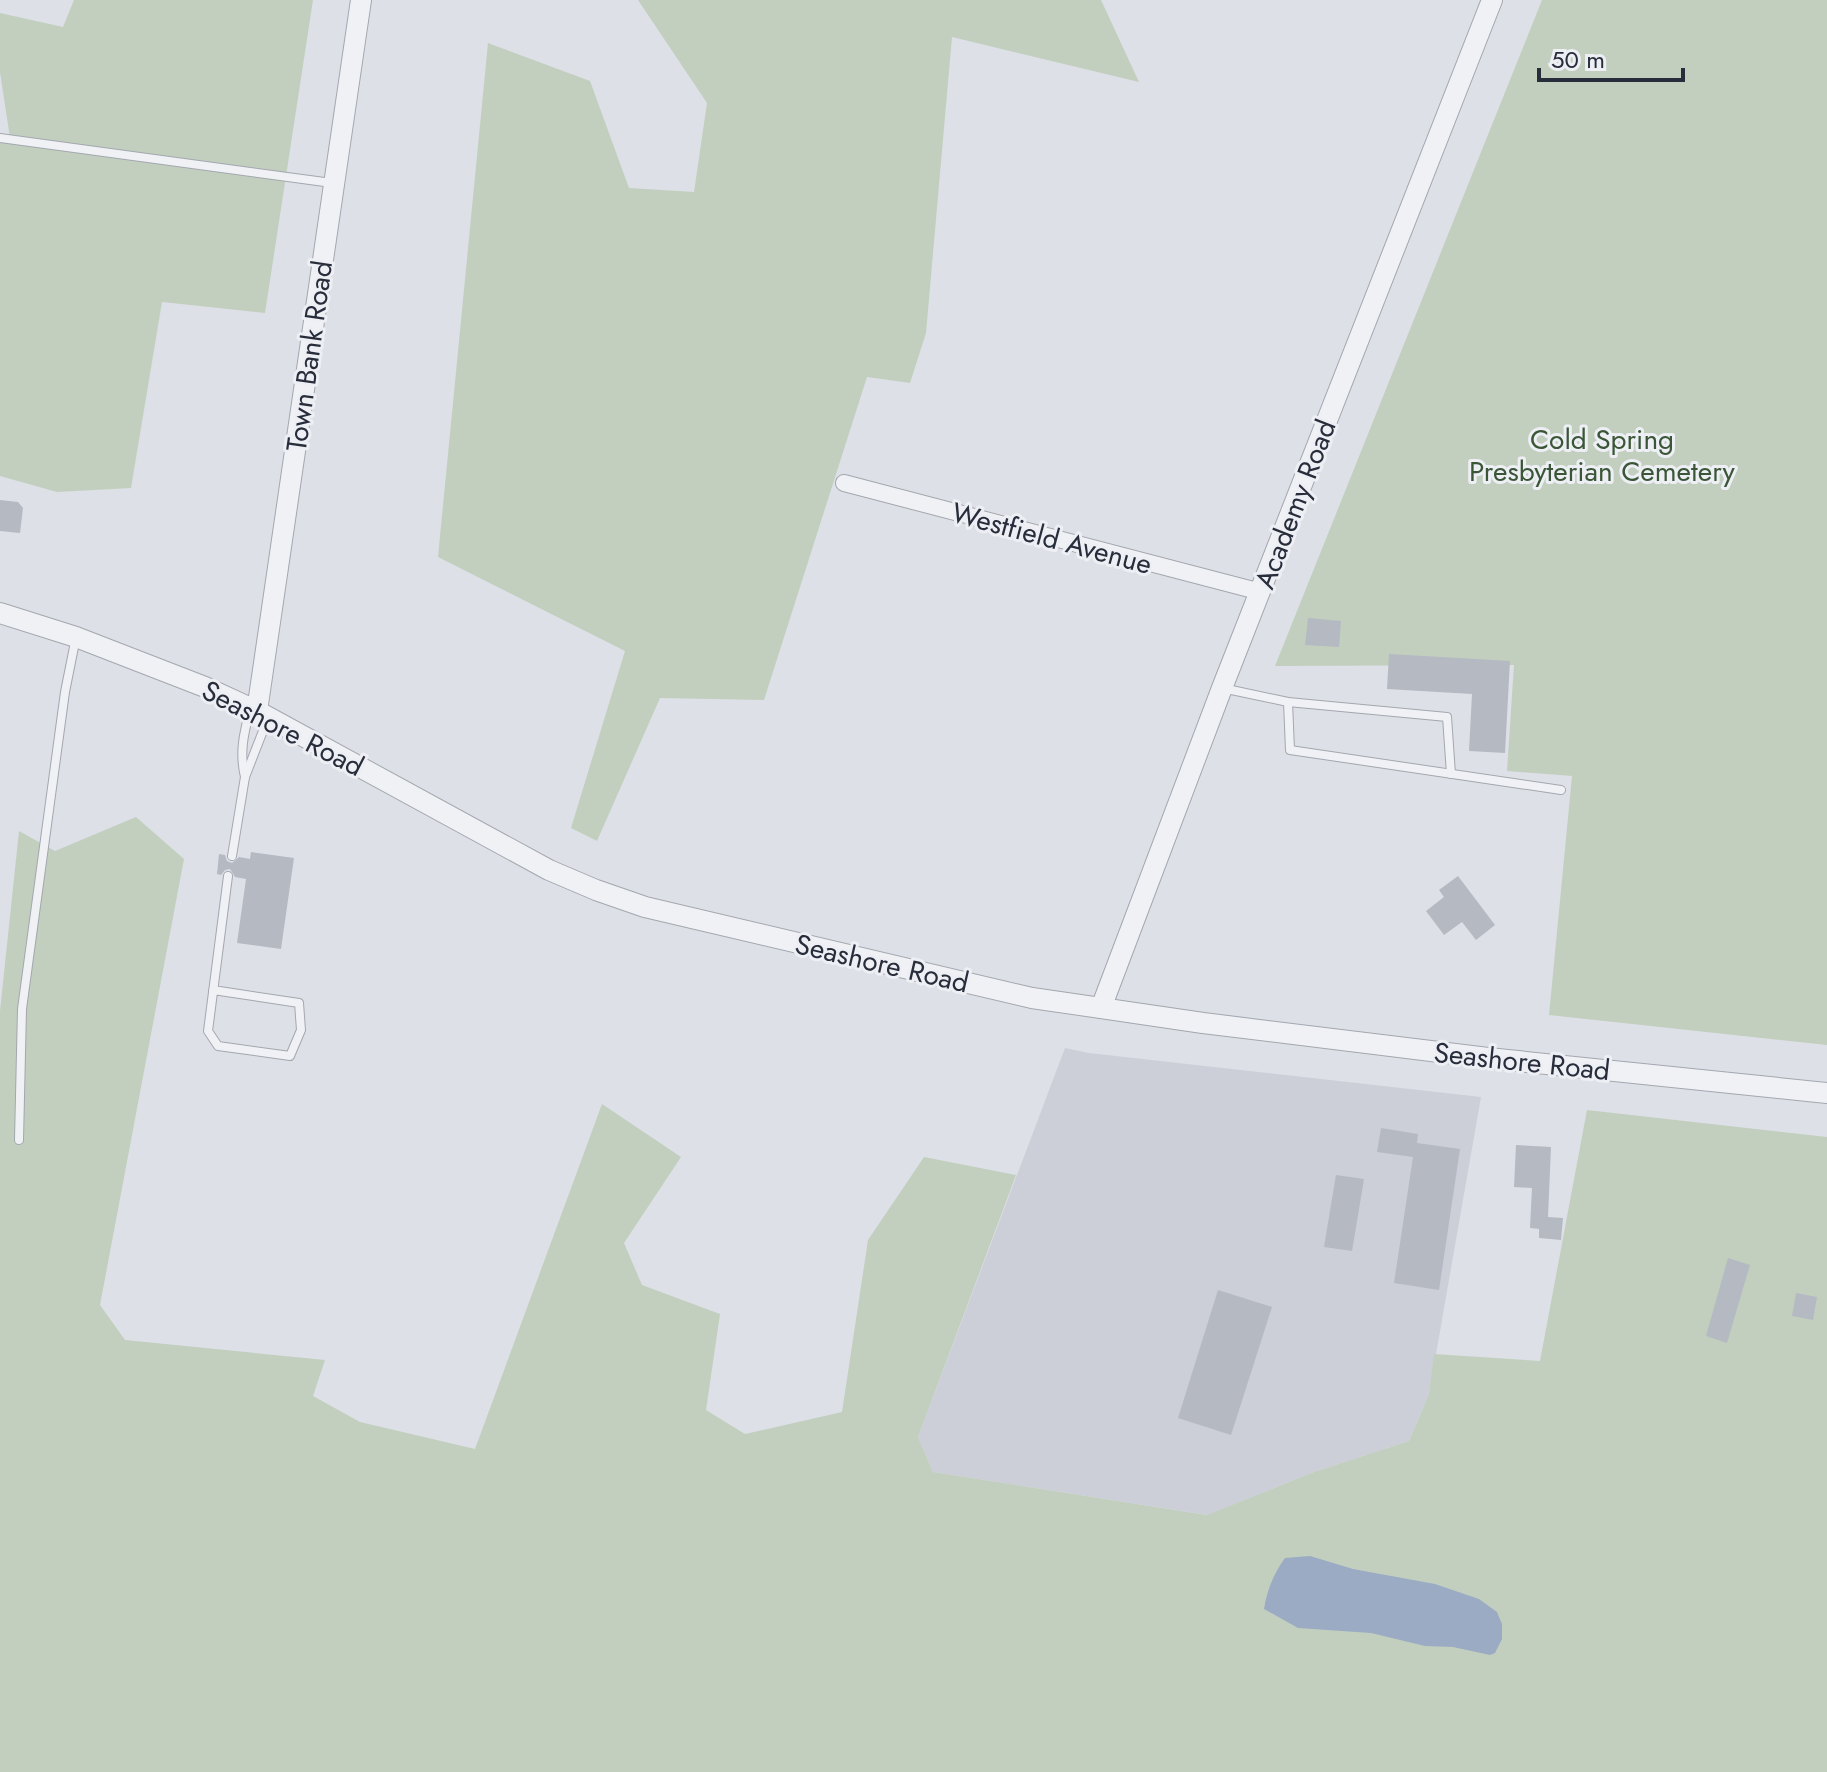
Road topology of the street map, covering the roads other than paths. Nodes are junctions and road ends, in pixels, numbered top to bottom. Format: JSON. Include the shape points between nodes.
{"nodes":[{"id":1,"x":361,"y":0,"type":"edge"},
{"id":2,"x":1492,"y":0,"type":"edge"},
{"id":3,"x":0,"y":138,"type":"edge"},
{"id":4,"x":334,"y":184,"type":"junction"},
{"id":5,"x":844,"y":483,"type":"dead end"},
{"id":6,"x":1261,"y":592,"type":"junction"},
{"id":7,"x":0,"y":613,"type":"edge"},
{"id":8,"x":76,"y":637,"type":"junction"},
{"id":9,"x":1222,"y":688,"type":"junction"},
{"id":10,"x":1288,"y":702,"type":"junction"},
{"id":11,"x":259,"y":712,"type":"junction"},
{"id":12,"x":1451,"y":774,"type":"junction"},
{"id":13,"x":245,"y":777,"type":"junction"},
{"id":14,"x":1561,"y":790,"type":"dead end"},
{"id":15,"x":232,"y":856,"type":"dead end"},
{"id":16,"x":228,"y":876,"type":"dead end"},
{"id":17,"x":213,"y":990,"type":"junction"},
{"id":18,"x":1101,"y":1008,"type":"junction"},
{"id":19,"x":1827,"y":1093,"type":"edge"},
{"id":20,"x":19,"y":1140,"type":"dead end"}],
"edges":[{"from":1,"to":4,"type":"street","name":"Town Bank Road"},
{"from":2,"to":6,"type":"street","name":"Academy Road"},
{"from":3,"to":4,"type":"lane"},
{"from":4,"to":11,"type":"street","name":"Town Bank Road"},
{"from":5,"to":6,"type":"street","name":"Westfield Avenue"},
{"from":6,"to":9,"type":"street","name":"Academy Road"},
{"from":7,"to":8,"type":"street","name":"Seashore Road"},
{"from":8,"to":11,"type":"street","name":"Seashore Road"},
{"from":8,"to":20,"type":"lane","via":[[22,1009]]},
{"from":9,"to":10,"type":"lane"},
{"from":9,"to":18,"type":"street","name":"Academy Road"},
{"from":10,"to":12,"type":"lane","via":[[1290,750]]},
{"from":10,"to":12,"type":"lane","via":[[1447,717]]},
{"from":11,"to":13,"type":"lane"},
{"from":11,"to":13,"type":"lane","via":[[242,745]]},
{"from":11,"to":18,"type":"street","name":"Seashore Road","via":[[549,870],[608,894],[1016,994]]},
{"from":12,"to":14,"type":"lane"},
{"from":13,"to":15,"type":"lane"},
{"from":16,"to":17,"type":"lane"},
{"from":17,"to":17,"type":"lane","via":[[208,1031],[218,1046],[290,1056],[301,1030],[299,1003]]},
{"from":18,"to":19,"type":"street","name":"Seashore Road","via":[[1473,1056]]}]}
